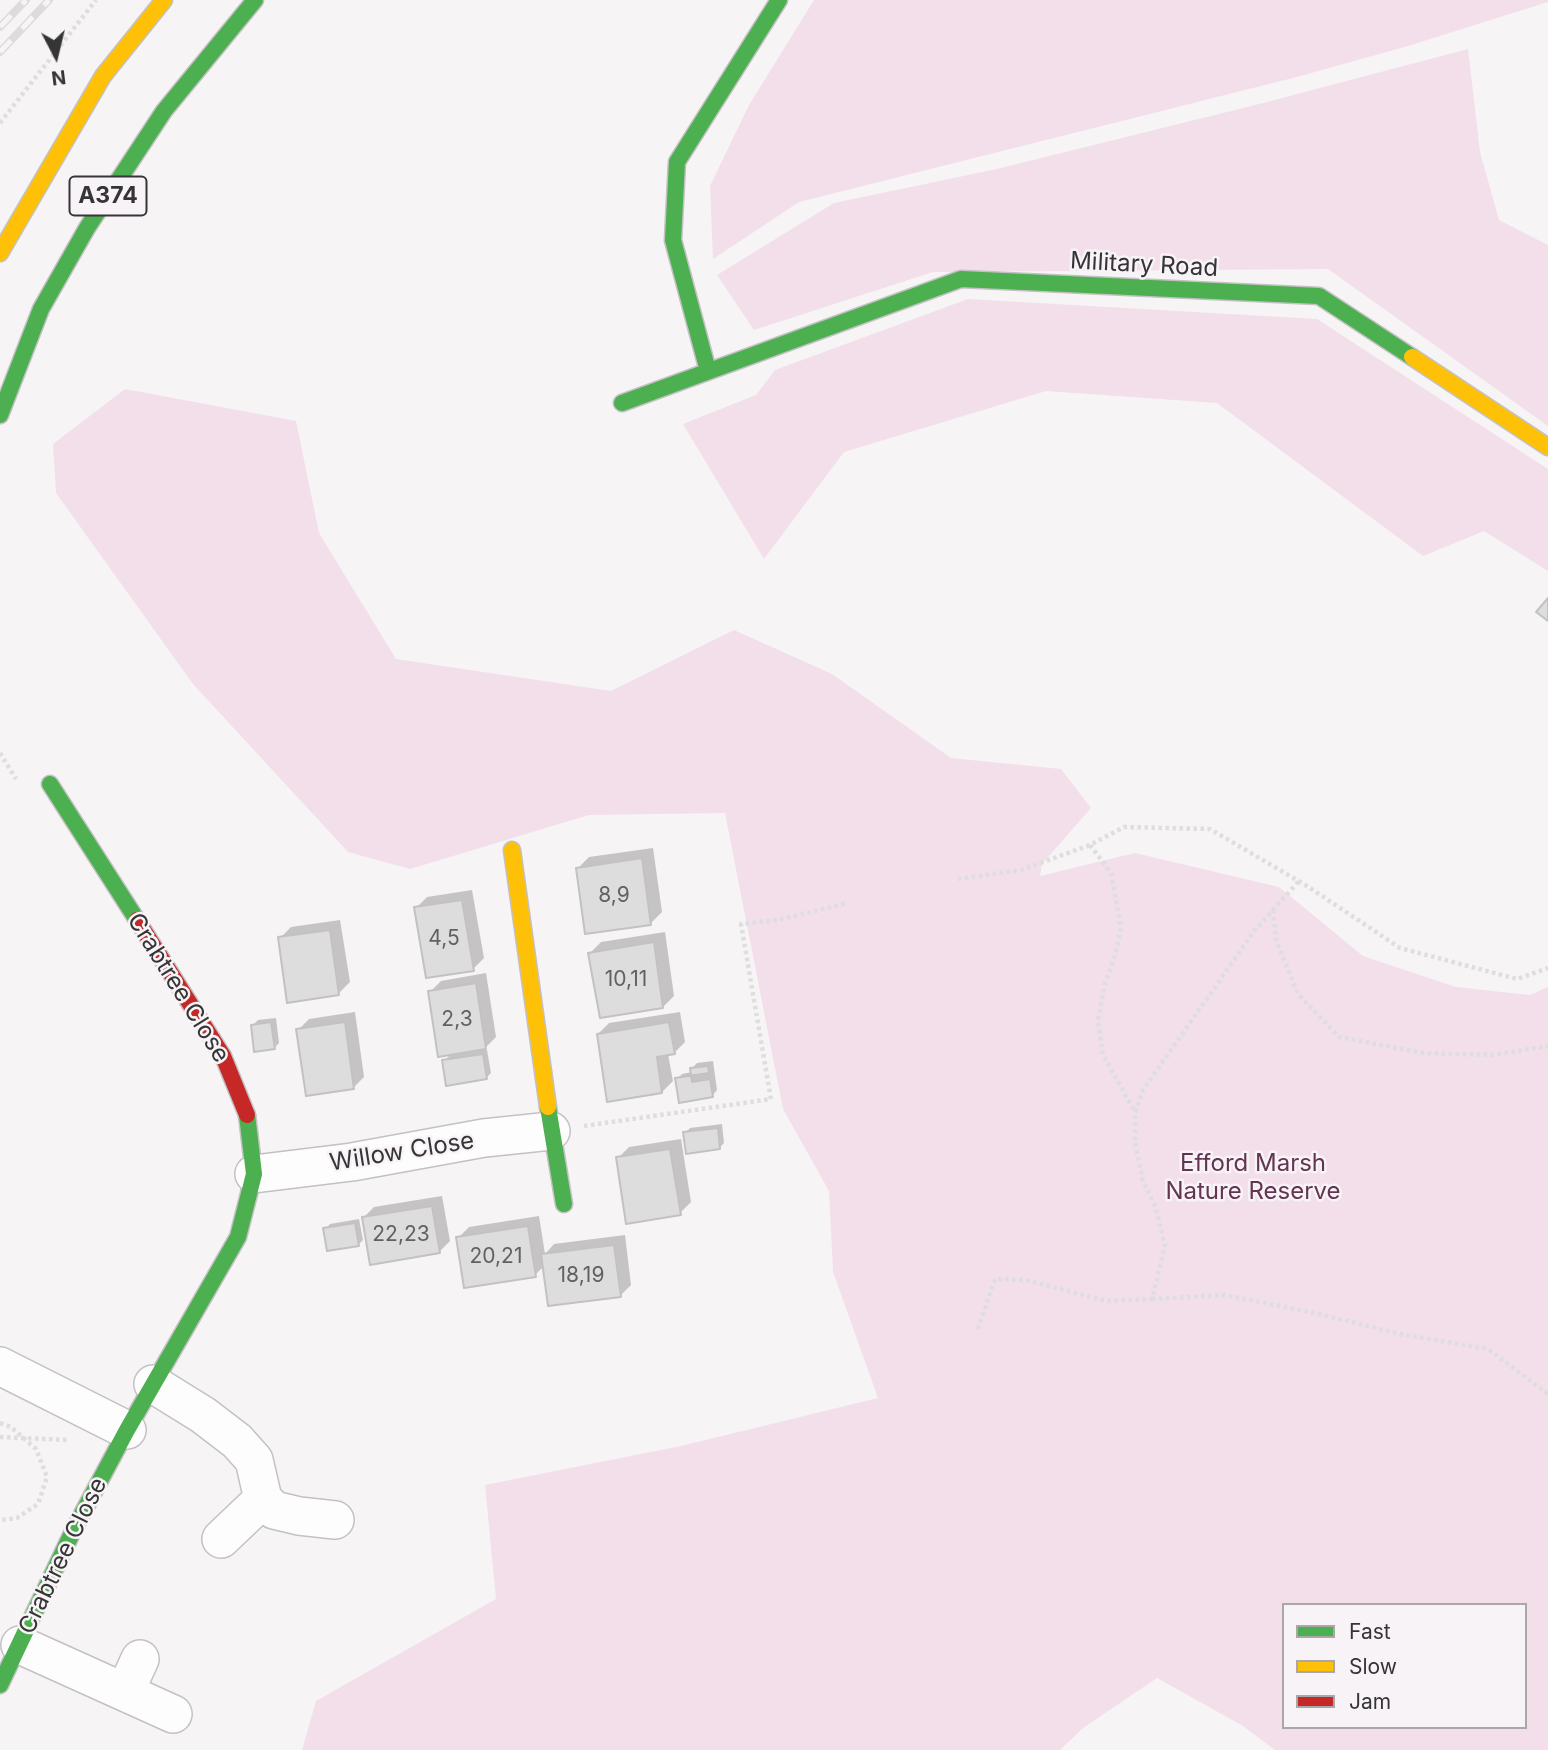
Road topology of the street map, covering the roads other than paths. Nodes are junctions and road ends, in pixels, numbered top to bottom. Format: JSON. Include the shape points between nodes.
{"nodes":[{"id":1,"x":164,"y":0,"type":"edge"},
{"id":2,"x":255,"y":0,"type":"edge"},
{"id":3,"x":779,"y":0,"type":"edge"},
{"id":4,"x":0,"y":253,"type":"edge"},
{"id":5,"x":708,"y":371,"type":"junction"},
{"id":6,"x":622,"y":403,"type":"dead end"},
{"id":7,"x":0,"y":415,"type":"edge"},
{"id":8,"x":1548,"y":447,"type":"edge"},
{"id":9,"x":50,"y":784,"type":"dead end"},
{"id":10,"x":512,"y":850,"type":"dead end"},
{"id":11,"x":551,"y":1131,"type":"junction"},
{"id":12,"x":254,"y":1174,"type":"junction"},
{"id":13,"x":564,"y":1204,"type":"dead end"},
{"id":14,"x":0,"y":1366,"type":"edge"},
{"id":15,"x":153,"y":1384,"type":"junction"},
{"id":16,"x":127,"y":1430,"type":"junction"},
{"id":17,"x":263,"y":1499,"type":"junction"},
{"id":18,"x":335,"y":1520,"type":"dead end"},
{"id":19,"x":221,"y":1539,"type":"dead end"},
{"id":20,"x":20,"y":1645,"type":"junction"},
{"id":21,"x":140,"y":1659,"type":"dead end"},
{"id":22,"x":0,"y":1685,"type":"edge"},
{"id":23,"x":125,"y":1692,"type":"junction"},
{"id":24,"x":173,"y":1714,"type":"dead end"}],
"edges":[{"from":1,"to":4,"type":"street","number":"A374","via":[[103,76]]},
{"from":2,"to":7,"type":"street","number":"A374","via":[[164,111],[87,228],[41,309]]},
{"from":3,"to":5,"type":"street","via":[[677,162],[673,240]]},
{"from":5,"to":6,"type":"street","name":"Military Road"},
{"from":5,"to":8,"type":"street","name":"Military Road","via":[[961,279],[1319,296]]},
{"from":9,"to":12,"type":"street","name":"Crabtree Close","via":[[223,1056],[248,1116]]},
{"from":10,"to":11,"type":"street"},
{"from":11,"to":12,"type":"street","name":"Willow Close"},
{"from":11,"to":13,"type":"street"},
{"from":12,"to":15,"type":"street","name":"Crabtree Close","via":[[238,1237]]},
{"from":14,"to":16,"type":"street"},
{"from":15,"to":16,"type":"street","name":"Crabtree Close"},
{"from":15,"to":17,"type":"street","via":[[237,1441],[254,1460]]},
{"from":16,"to":20,"type":"street","name":"Crabtree Close"},
{"from":17,"to":18,"type":"street","via":[[274,1510]]},
{"from":17,"to":19,"type":"street"},
{"from":20,"to":22,"type":"street","name":"Crabtree Close"},
{"from":20,"to":23,"type":"street","name":"Crabtree Close"},
{"from":21,"to":23,"type":"street"},
{"from":23,"to":24,"type":"street","name":"Crabtree Close"}]}
